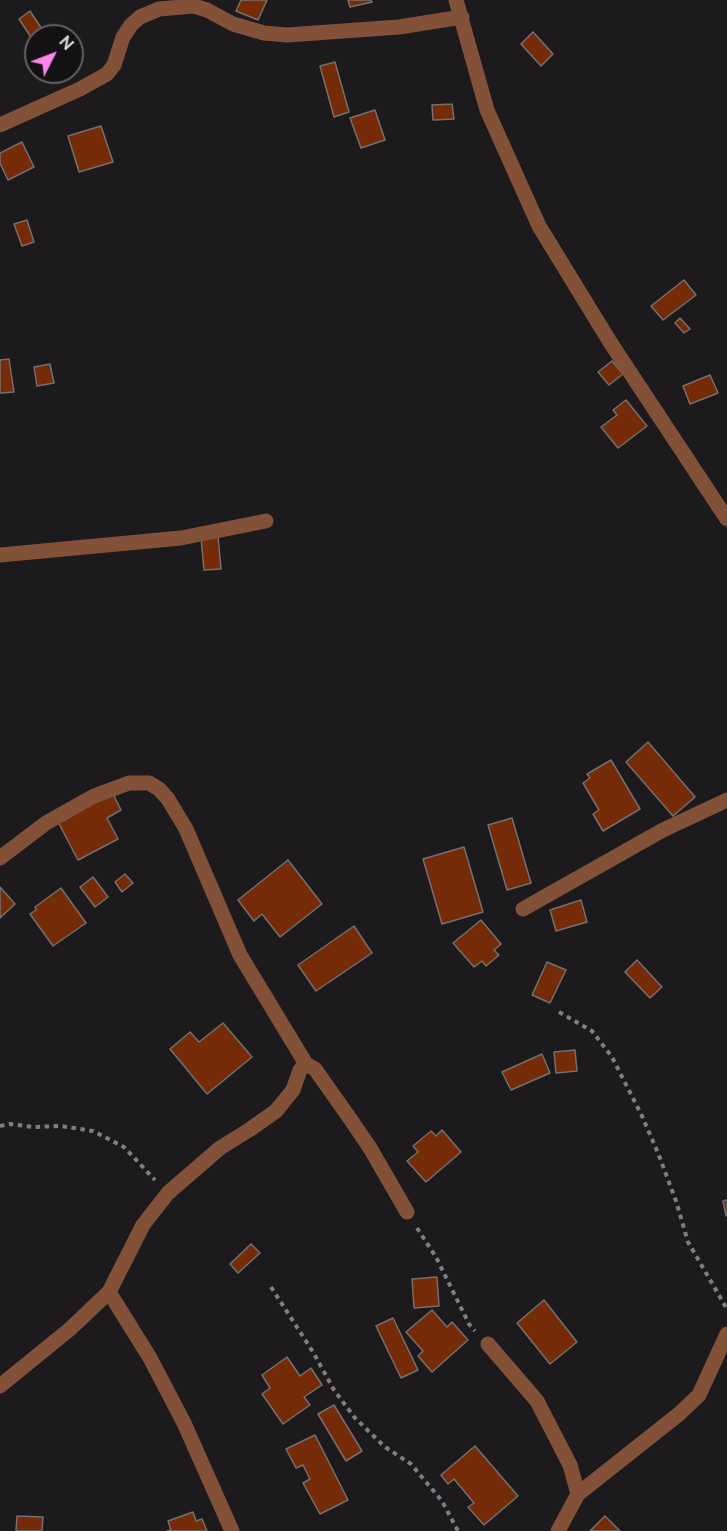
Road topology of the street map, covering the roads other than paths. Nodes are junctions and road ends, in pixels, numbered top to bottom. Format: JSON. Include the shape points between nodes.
{"nodes":[{"id":1,"x":456,"y":0,"type":"edge"},
{"id":2,"x":462,"y":17,"type":"junction"},
{"id":3,"x":0,"y":125,"type":"edge"},
{"id":4,"x":727,"y":519,"type":"edge"},
{"id":5,"x":266,"y":521,"type":"dead end"},
{"id":6,"x":0,"y":555,"type":"edge"},
{"id":7,"x":727,"y":800,"type":"edge"},
{"id":8,"x":0,"y":858,"type":"edge"},
{"id":9,"x":523,"y":909,"type":"dead end"},
{"id":10,"x":306,"y":1064,"type":"junction"},
{"id":11,"x":407,"y":1212,"type":"road end"},
{"id":12,"x":109,"y":1292,"type":"junction"},
{"id":13,"x":727,"y":1334,"type":"edge"},
{"id":14,"x":488,"y":1344,"type":"road end"},
{"id":15,"x":0,"y":1386,"type":"edge"},
{"id":16,"x":578,"y":1494,"type":"junction"},
{"id":17,"x":232,"y":1531,"type":"edge"},
{"id":18,"x":558,"y":1531,"type":"edge"}],
"edges":[{"from":1,"to":2,"type":"street"},
{"from":2,"to":3,"type":"street","via":[[399,27],[287,35],[233,24],[194,6],[159,9],[131,25],[107,74]]},
{"from":2,"to":4,"type":"street","via":[[487,110],[539,226]]},
{"from":5,"to":6,"type":"street","via":[[181,538]]},
{"from":7,"to":9,"type":"street","via":[[663,830]]},
{"from":8,"to":10,"type":"street","via":[[46,823],[94,796],[129,783],[149,783],[159,789],[186,829],[240,955]]},
{"from":10,"to":11,"type":"street","via":[[315,1069],[351,1120]]},
{"from":10,"to":12,"type":"street","via":[[276,1111],[219,1148],[168,1193],[142,1225]]},
{"from":12,"to":15,"type":"street"},
{"from":12,"to":17,"type":"street","via":[[179,1413]]},
{"from":13,"to":16,"type":"street","via":[[699,1395]]},
{"from":14,"to":16,"type":"street","via":[[537,1401],[570,1465]]},
{"from":16,"to":18,"type":"street"}]}
